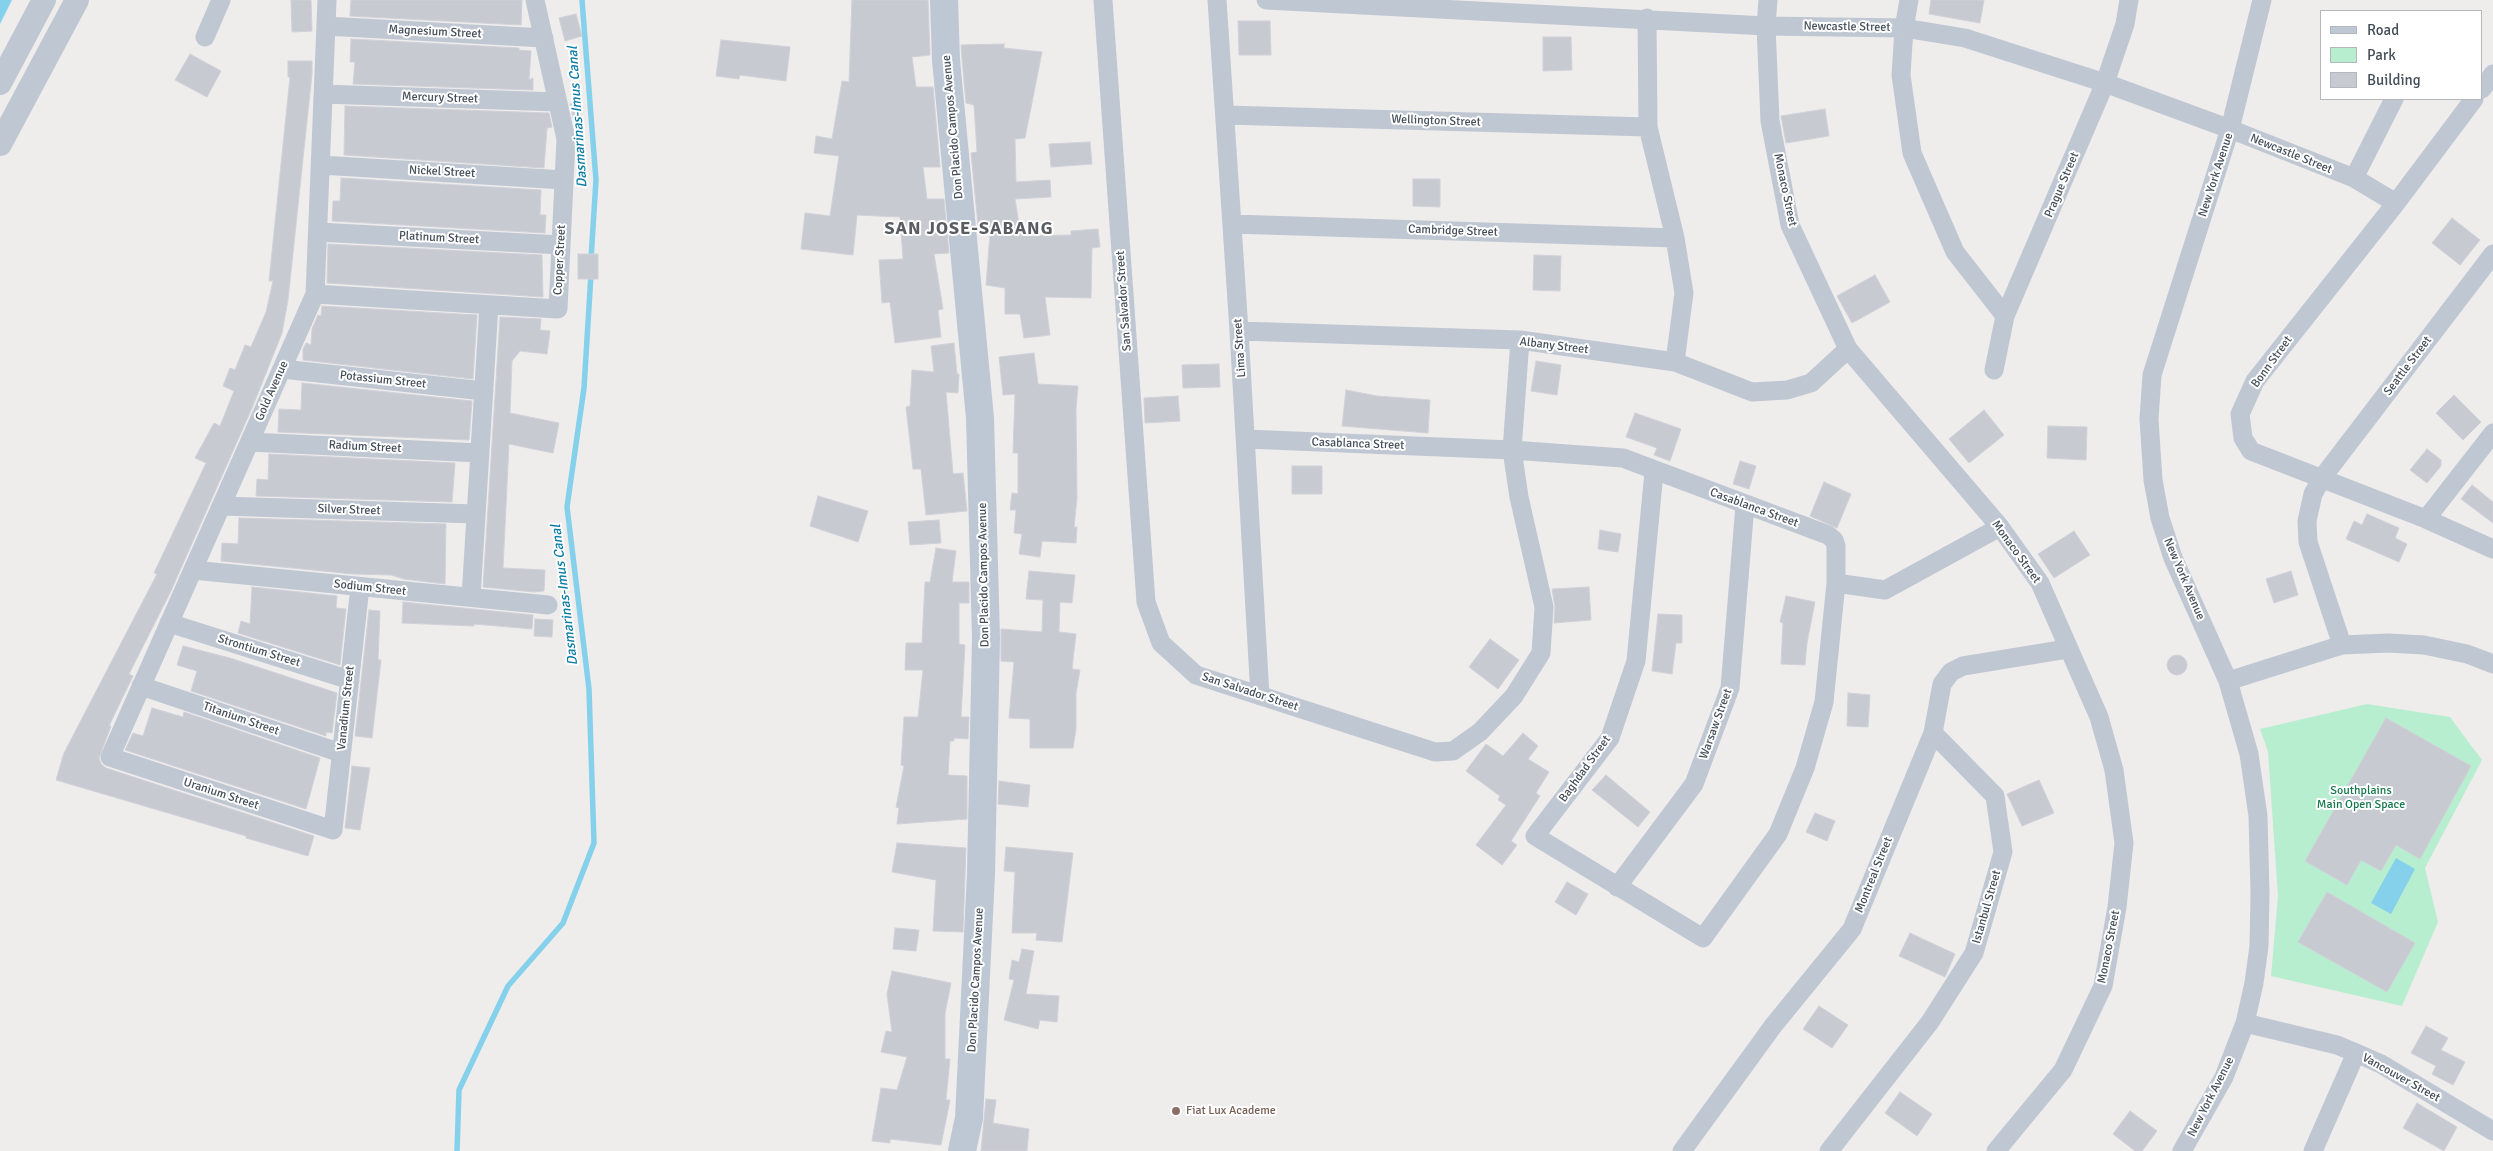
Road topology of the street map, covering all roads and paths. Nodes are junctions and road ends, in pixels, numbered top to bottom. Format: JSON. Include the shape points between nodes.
{"nodes":[{"id":1,"x":44,"y":0,"type":"edge"},
{"id":2,"x":77,"y":0,"type":"edge"},
{"id":3,"x":221,"y":0,"type":"edge"},
{"id":4,"x":327,"y":0,"type":"edge"},
{"id":5,"x":535,"y":0,"type":"edge"},
{"id":6,"x":944,"y":0,"type":"edge"},
{"id":7,"x":1103,"y":0,"type":"edge"},
{"id":8,"x":1217,"y":0,"type":"edge"},
{"id":9,"x":1266,"y":0,"type":"edge"},
{"id":10,"x":1768,"y":0,"type":"edge"},
{"id":11,"x":1909,"y":0,"type":"edge"},
{"id":12,"x":2129,"y":0,"type":"edge"},
{"id":13,"x":2262,"y":0,"type":"edge"},
{"id":14,"x":1647,"y":18,"type":"junction"},
{"id":15,"x":326,"y":26,"type":"junction"},
{"id":16,"x":1766,"y":26,"type":"junction"},
{"id":17,"x":1904,"y":28,"type":"junction"},
{"id":18,"x":205,"y":37,"type":"dead end"},
{"id":19,"x":544,"y":38,"type":"junction"},
{"id":20,"x":2493,"y":74,"type":"edge"},
{"id":21,"x":0,"y":83,"type":"edge"},
{"id":22,"x":2106,"y":83,"type":"junction"},
{"id":23,"x":2483,"y":87,"type":"edge"},
{"id":24,"x":323,"y":94,"type":"junction"},
{"id":25,"x":2393,"y":100,"type":"edge"},
{"id":26,"x":2473,"y":100,"type":"edge"},
{"id":27,"x":558,"y":102,"type":"junction"},
{"id":28,"x":1225,"y":115,"type":"junction"},
{"id":29,"x":1648,"y":127,"type":"junction"},
{"id":30,"x":2230,"y":129,"type":"junction"},
{"id":31,"x":0,"y":144,"type":"edge"},
{"id":32,"x":320,"y":165,"type":"junction"},
{"id":33,"x":2354,"y":178,"type":"junction"},
{"id":34,"x":564,"y":180,"type":"junction"},
{"id":35,"x":2396,"y":203,"type":"junction"},
{"id":36,"x":1232,"y":224,"type":"junction"},
{"id":37,"x":318,"y":232,"type":"junction"},
{"id":38,"x":1675,"y":238,"type":"junction"},
{"id":39,"x":561,"y":245,"type":"junction"},
{"id":40,"x":2493,"y":254,"type":"edge"},
{"id":41,"x":315,"y":294,"type":"junction"},
{"id":42,"x":489,"y":305,"type":"junction"},
{"id":43,"x":2005,"y":316,"type":"junction"},
{"id":44,"x":1239,"y":331,"type":"junction"},
{"id":45,"x":1520,"y":340,"type":"junction"},
{"id":46,"x":1848,"y":349,"type":"junction"},
{"id":47,"x":1675,"y":362,"type":"junction"},
{"id":48,"x":282,"y":369,"type":"junction"},
{"id":49,"x":1994,"y":370,"type":"dead end"},
{"id":50,"x":484,"y":391,"type":"junction"},
{"id":51,"x":2493,"y":433,"type":"edge"},
{"id":52,"x":1246,"y":439,"type":"junction"},
{"id":53,"x":250,"y":442,"type":"junction"},
{"id":54,"x":1512,"y":450,"type":"junction"},
{"id":55,"x":480,"y":453,"type":"junction"},
{"id":56,"x":1654,"y":472,"type":"junction"},
{"id":57,"x":2322,"y":478,"type":"junction"},
{"id":58,"x":1745,"y":505,"type":"junction"},
{"id":59,"x":221,"y":506,"type":"junction"},
{"id":60,"x":476,"y":514,"type":"junction"},
{"id":61,"x":2426,"y":519,"type":"junction"},
{"id":62,"x":2000,"y":527,"type":"junction"},
{"id":63,"x":2493,"y":549,"type":"edge"},
{"id":64,"x":193,"y":570,"type":"junction"},
{"id":65,"x":1836,"y":583,"type":"junction"},
{"id":66,"x":360,"y":587,"type":"junction"},
{"id":67,"x":471,"y":597,"type":"junction"},
{"id":68,"x":548,"y":605,"type":"dead end"},
{"id":69,"x":169,"y":623,"type":"junction"},
{"id":70,"x":2342,"y":645,"type":"junction"},
{"id":71,"x":2067,"y":649,"type":"junction"},
{"id":72,"x":2493,"y":664,"type":"edge"},
{"id":73,"x":350,"y":680,"type":"junction"},
{"id":74,"x":2228,"y":682,"type":"junction"},
{"id":75,"x":141,"y":686,"type":"junction"},
{"id":76,"x":1260,"y":696,"type":"junction"},
{"id":77,"x":1933,"y":733,"type":"junction"},
{"id":78,"x":341,"y":753,"type":"junction"},
{"id":79,"x":110,"y":757,"type":"joint"},
{"id":80,"x":333,"y":830,"type":"joint"},
{"id":81,"x":1617,"y":887,"type":"junction"},
{"id":82,"x":1703,"y":938,"type":"joint"},
{"id":83,"x":2245,"y":1023,"type":"junction"},
{"id":84,"x":2356,"y":1053,"type":"junction"},
{"id":85,"x":2493,"y":1131,"type":"edge"},
{"id":86,"x":962,"y":1151,"type":"edge"},
{"id":87,"x":1682,"y":1151,"type":"edge"},
{"id":88,"x":1829,"y":1151,"type":"edge"},
{"id":89,"x":1996,"y":1151,"type":"edge"},
{"id":90,"x":2182,"y":1151,"type":"edge"},
{"id":91,"x":2314,"y":1151,"type":"edge"}],
"edges":[{"from":1,"to":21,"type":"street"},
{"from":2,"to":31,"type":"street"},
{"from":3,"to":18,"type":"street"},
{"from":4,"to":15,"type":"street","name":"Gold Avenue"},
{"from":5,"to":19,"type":"street","name":"Copper Street"},
{"from":6,"to":86,"type":"main road","name":"Don Placido Campos Avenue","via":[[946,60],[980,418],[986,638],[981,874],[969,1118]]},
{"from":7,"to":76,"type":"street","name":"San Salvador Street","via":[[1146,602],[1161,643],[1196,675]]},
{"from":8,"to":28,"type":"street","name":"Lima Street"},
{"from":9,"to":14,"type":"street","name":"Newcastle Street"},
{"from":10,"to":16,"type":"street","name":"Monaco Street"},
{"from":11,"to":17,"type":"street"},
{"from":12,"to":22,"type":"street","name":"Prague Street","via":[[2125,24]]},
{"from":13,"to":30,"type":"street","name":"New York Avenue"},
{"from":14,"to":16,"type":"street","name":"Newcastle Street"},
{"from":14,"to":29,"type":"street"},
{"from":15,"to":19,"type":"street","name":"Magnesium Street"},
{"from":15,"to":24,"type":"street","name":"Gold Avenue"},
{"from":16,"to":17,"type":"street","name":"Newcastle Street"},
{"from":16,"to":46,"type":"street","name":"Monaco Street","via":[[1770,121],[1790,225]]},
{"from":17,"to":22,"type":"street","name":"Newcastle Street","via":[[1965,38]]},
{"from":17,"to":43,"type":"street","via":[[1901,75],[1912,153],[1955,252]]},
{"from":19,"to":27,"type":"street","name":"Copper Street"},
{"from":20,"to":23,"type":"street"},
{"from":22,"to":30,"type":"street","name":"Newcastle Street"},
{"from":22,"to":43,"type":"street","name":"Prague Street"},
{"from":24,"to":27,"type":"street","name":"Mercury Street"},
{"from":24,"to":32,"type":"street","name":"Gold Avenue"},
{"from":25,"to":33,"type":"street"},
{"from":26,"to":35,"type":"street","name":"Bonn Street"},
{"from":27,"to":34,"type":"street","name":"Copper Street","via":[[566,139]]},
{"from":28,"to":29,"type":"street","name":"Wellington Street"},
{"from":28,"to":36,"type":"street","name":"Lima Street"},
{"from":29,"to":38,"type":"street"},
{"from":30,"to":33,"type":"street","name":"Newcastle Street"},
{"from":30,"to":74,"type":"street","name":"New York Avenue","via":[[2152,375],[2149,420],[2153,480],[2160,518],[2173,558]]},
{"from":32,"to":34,"type":"street","name":"Nickel Street"},
{"from":32,"to":37,"type":"street","name":"Gold Avenue"},
{"from":33,"to":35,"type":"street","name":"Newcastle Street"},
{"from":34,"to":39,"type":"street","name":"Copper Street"},
{"from":35,"to":57,"type":"street","name":"Bonn Street","via":[[2255,381],[2240,414],[2242,438],[2251,451]]},
{"from":36,"to":38,"type":"street","name":"Cambridge Street"},
{"from":36,"to":44,"type":"street","name":"Lima Street"},
{"from":37,"to":39,"type":"street","name":"Platinum Street"},
{"from":37,"to":41,"type":"street","name":"Gold Avenue"},
{"from":38,"to":47,"type":"street","via":[[1684,293]]},
{"from":39,"to":42,"type":"street","name":"Copper Street","via":[[558,309]]},
{"from":40,"to":57,"type":"street","name":"Seattle Street"},
{"from":41,"to":42,"type":"street","name":"Copper Street"},
{"from":41,"to":48,"type":"street","name":"Gold Avenue"},
{"from":42,"to":50,"type":"street"},
{"from":43,"to":49,"type":"street","name":"Prague Street"},
{"from":44,"to":45,"type":"street","name":"Albany Street"},
{"from":44,"to":52,"type":"street","name":"Lima Street"},
{"from":45,"to":47,"type":"street","name":"Albany Street"},
{"from":45,"to":54,"type":"street","name":"San Salvador Street"},
{"from":46,"to":47,"type":"street","name":"Albany Street","via":[[1811,383],[1787,390],[1752,392]]},
{"from":46,"to":62,"type":"street","name":"Monaco Street"},
{"from":48,"to":50,"type":"street","name":"Potassium Street"},
{"from":48,"to":53,"type":"street","name":"Gold Avenue"},
{"from":50,"to":55,"type":"street"},
{"from":51,"to":61,"type":"street"},
{"from":52,"to":54,"type":"street","name":"Casablanca Street"},
{"from":52,"to":76,"type":"street","name":"Lima Street"},
{"from":53,"to":55,"type":"street","name":"Radium Street"},
{"from":53,"to":59,"type":"street","name":"Gold Avenue"},
{"from":54,"to":56,"type":"street","name":"Casablanca Street","via":[[1623,458]]},
{"from":54,"to":76,"type":"street","name":"San Salvador Street","via":[[1519,497],[1544,607],[1541,653],[1514,696],[1480,732],[1453,751],[1435,752]]},
{"from":55,"to":60,"type":"street"},
{"from":56,"to":58,"type":"street","name":"Casablanca Street"},
{"from":56,"to":81,"type":"street","name":"Baghdad Street","via":[[1636,661],[1610,738],[1535,836]]},
{"from":57,"to":61,"type":"street","name":"Bonn Street"},
{"from":57,"to":70,"type":"street","name":"Seattle Street","via":[[2313,494],[2307,521],[2308,542]]},
{"from":58,"to":65,"type":"street","name":"Casablanca Street","via":[[1834,540]]},
{"from":58,"to":81,"type":"street","name":"Warsaw Street","via":[[1730,688],[1694,784]]},
{"from":59,"to":60,"type":"street","name":"Silver Street"},
{"from":59,"to":64,"type":"street","name":"Gold Avenue"},
{"from":60,"to":67,"type":"street"},
{"from":61,"to":63,"type":"street","name":"Bonn Street"},
{"from":62,"to":65,"type":"street","via":[[1885,590]]},
{"from":62,"to":71,"type":"street","name":"Monaco Street","via":[[2040,583]]},
{"from":64,"to":66,"type":"street","name":"Sodium Street"},
{"from":64,"to":69,"type":"street","name":"Gold Avenue"},
{"from":65,"to":82,"type":"street","name":"Casablanca Street","via":[[1824,702],[1805,768],[1778,834]]},
{"from":66,"to":67,"type":"street","name":"Sodium Street"},
{"from":66,"to":73,"type":"street","name":"Vanadium Street"},
{"from":67,"to":68,"type":"street","name":"Sodium Street"},
{"from":69,"to":73,"type":"street","name":"Strontium Street"},
{"from":69,"to":75,"type":"street","name":"Gold Avenue"},
{"from":70,"to":72,"type":"street","via":[[2424,645]]},
{"from":70,"to":74,"type":"street"},
{"from":71,"to":77,"type":"street","name":"Montreal Street","via":[[1963,666],[1951,672],[1942,684]]},
{"from":71,"to":89,"type":"street","name":"Monaco Street","via":[[2099,717],[2114,770],[2124,843],[2117,907],[2102,986],[2063,1070]]},
{"from":73,"to":78,"type":"street","name":"Vanadium Street"},
{"from":74,"to":83,"type":"street","name":"New York Avenue","via":[[2250,754],[2258,816],[2258,946]]},
{"from":75,"to":78,"type":"street","name":"Titanium Street"},
{"from":75,"to":79,"type":"street","name":"Gold Avenue"},
{"from":77,"to":87,"type":"street","name":"Montreal Street","via":[[1852,929],[1774,1026]]},
{"from":77,"to":88,"type":"street","name":"Istanbul Street","via":[[1995,796],[2002,852],[1974,953],[1930,1022]]},
{"from":78,"to":80,"type":"street","name":"Vanadium Street"},
{"from":79,"to":80,"type":"street","name":"Uranium Street"},
{"from":81,"to":82,"type":"street","name":"Baghdad Street"},
{"from":83,"to":84,"type":"street","name":"Vancouver Street","via":[[2336,1045]]},
{"from":83,"to":90,"type":"street","name":"New York Avenue","via":[[2224,1076]]},
{"from":84,"to":85,"type":"street","name":"Vancouver Street","via":[[2381,1064]]},
{"from":84,"to":91,"type":"street"}]}
